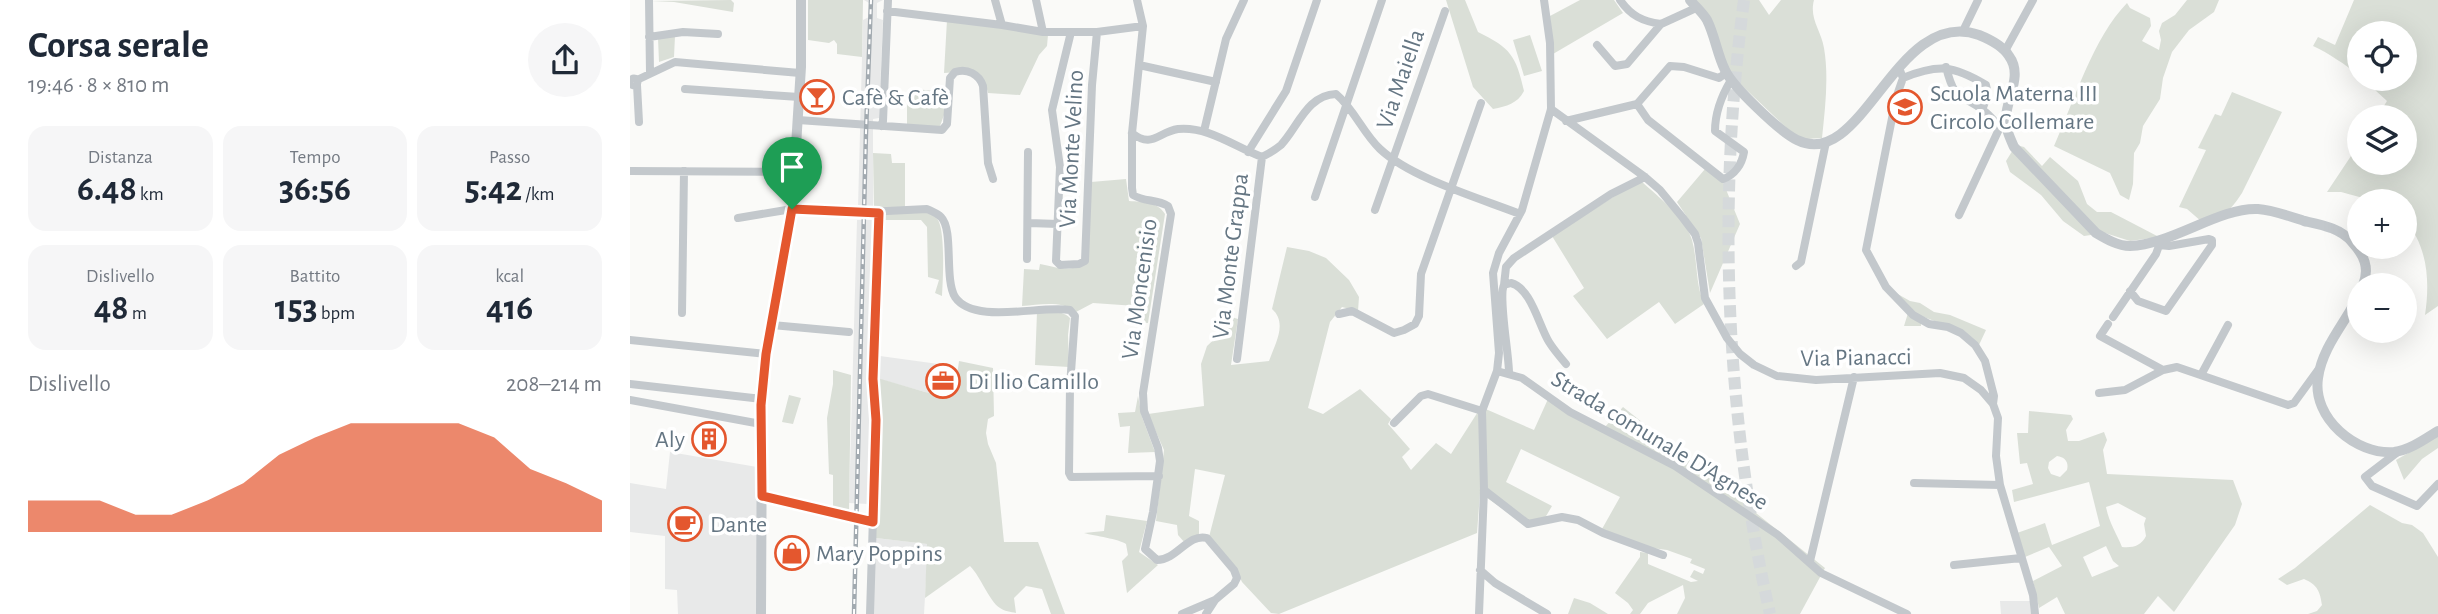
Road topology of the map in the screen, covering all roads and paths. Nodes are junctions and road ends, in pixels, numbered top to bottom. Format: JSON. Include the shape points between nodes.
{"nodes":[{"id":1,"x":649,"y":0,"type":"edge"},
{"id":2,"x":801,"y":0,"type":"edge"},
{"id":3,"x":888,"y":0,"type":"edge"},
{"id":4,"x":995,"y":0,"type":"edge"},
{"id":5,"x":1036,"y":0,"type":"edge"},
{"id":6,"x":1244,"y":0,"type":"edge"},
{"id":7,"x":1317,"y":0,"type":"edge"},
{"id":8,"x":1382,"y":0,"type":"edge"},
{"id":9,"x":1544,"y":0,"type":"edge"},
{"id":10,"x":1620,"y":0,"type":"edge"},
{"id":11,"x":1978,"y":0,"type":"edge"},
{"id":12,"x":2033,"y":0,"type":"edge"},
{"id":13,"x":1136,"y":2,"type":"edge"},
{"id":14,"x":1693,"y":4,"type":"edge"},
{"id":15,"x":887,"y":11,"type":"junction"},
{"id":16,"x":1445,"y":11,"type":"dead end"},
{"id":17,"x":1661,"y":24,"type":"junction"},
{"id":18,"x":1002,"y":25,"type":"junction"},
{"id":19,"x":1143,"y":26,"type":"junction"},
{"id":20,"x":1963,"y":31,"type":"junction"},
{"id":21,"x":1043,"y":32,"type":"junction"},
{"id":22,"x":1071,"y":32,"type":"junction"},
{"id":23,"x":1097,"y":32,"type":"junction"},
{"id":24,"x":718,"y":34,"type":"dead end"},
{"id":25,"x":649,"y":37,"type":"junction"},
{"id":26,"x":1597,"y":45,"type":"dead end"},
{"id":27,"x":2005,"y":51,"type":"junction"},
{"id":28,"x":1139,"y":65,"type":"junction"},
{"id":29,"x":1947,"y":67,"type":"junction"},
{"id":30,"x":650,"y":73,"type":"junction"},
{"id":31,"x":800,"y":73,"type":"junction"},
{"id":32,"x":1901,"y":73,"type":"junction"},
{"id":33,"x":1729,"y":77,"type":"junction"},
{"id":34,"x":1216,"y":82,"type":"junction"},
{"id":35,"x":633,"y":83,"type":"edge"},
{"id":36,"x":685,"y":89,"type":"dead end"},
{"id":37,"x":799,"y":97,"type":"junction"},
{"id":38,"x":1346,"y":103,"type":"junction"},
{"id":39,"x":1481,"y":103,"type":"dead end"},
{"id":40,"x":1637,"y":104,"type":"junction"},
{"id":41,"x":1551,"y":108,"type":"junction"},
{"id":42,"x":1982,"y":110,"type":"junction"},
{"id":43,"x":798,"y":120,"type":"junction"},
{"id":44,"x":1566,"y":121,"type":"junction"},
{"id":45,"x":639,"y":122,"type":"dead end"},
{"id":46,"x":881,"y":126,"type":"junction"},
{"id":47,"x":2003,"y":126,"type":"junction"},
{"id":48,"x":1204,"y":131,"type":"junction"},
{"id":49,"x":1132,"y":133,"type":"junction"},
{"id":50,"x":1826,"y":142,"type":"junction"},
{"id":51,"x":1028,"y":152,"type":"dead end"},
{"id":52,"x":1248,"y":152,"type":"junction"},
{"id":53,"x":1262,"y":157,"type":"junction"},
{"id":54,"x":1392,"y":159,"type":"junction"},
{"id":55,"x":684,"y":171,"type":"junction"},
{"id":56,"x":630,"y":172,"type":"edge"},
{"id":57,"x":795,"y":172,"type":"junction"},
{"id":58,"x":1645,"y":177,"type":"junction"},
{"id":59,"x":993,"y":179,"type":"dead end"},
{"id":60,"x":1452,"y":187,"type":"junction"},
{"id":61,"x":1314,"y":197,"type":"dead end"},
{"id":62,"x":792,"y":209,"type":"junction"},
{"id":63,"x":1375,"y":210,"type":"dead end"},
{"id":64,"x":879,"y":213,"type":"junction"},
{"id":65,"x":1520,"y":214,"type":"junction"},
{"id":66,"x":1959,"y":215,"type":"dead end"},
{"id":67,"x":738,"y":218,"type":"dead end"},
{"id":68,"x":1029,"y":223,"type":"junction"},
{"id":69,"x":1058,"y":224,"type":"junction"},
{"id":70,"x":2161,"y":242,"type":"junction"},
{"id":71,"x":1027,"y":259,"type":"dead end"},
{"id":72,"x":1796,"y":266,"type":"dead end"},
{"id":73,"x":2366,"y":273,"type":"edge"},
{"id":74,"x":1504,"y":285,"type":"junction"},
{"id":75,"x":2130,"y":291,"type":"junction"},
{"id":76,"x":682,"y":313,"type":"dead end"},
{"id":77,"x":1339,"y":314,"type":"dead end"},
{"id":78,"x":2347,"y":316,"type":"edge"},
{"id":79,"x":772,"y":325,"type":"junction"},
{"id":80,"x":2228,"y":325,"type":"dead end"},
{"id":81,"x":849,"y":332,"type":"dead end"},
{"id":82,"x":630,"y":340,"type":"edge"},
{"id":83,"x":766,"y":354,"type":"junction"},
{"id":84,"x":1237,"y":359,"type":"dead end"},
{"id":85,"x":1566,"y":364,"type":"dead end"},
{"id":86,"x":2320,"y":368,"type":"junction"},
{"id":87,"x":2163,"y":370,"type":"junction"},
{"id":88,"x":1497,"y":371,"type":"junction"},
{"id":89,"x":1508,"y":373,"type":"junction"},
{"id":90,"x":2201,"y":375,"type":"junction"},
{"id":91,"x":1854,"y":377,"type":"junction"},
{"id":92,"x":630,"y":384,"type":"edge"},
{"id":93,"x":2099,"y":393,"type":"dead end"},
{"id":94,"x":762,"y":399,"type":"junction"},
{"id":95,"x":630,"y":400,"type":"edge"},
{"id":96,"x":1993,"y":404,"type":"junction"},
{"id":97,"x":1482,"y":411,"type":"junction"},
{"id":98,"x":761,"y":424,"type":"junction"},
{"id":99,"x":1394,"y":424,"type":"dead end"},
{"id":100,"x":2438,"y":431,"type":"edge"},
{"id":101,"x":2399,"y":451,"type":"junction"},
{"id":102,"x":1158,"y":476,"type":"junction"},
{"id":103,"x":1914,"y":483,"type":"dead end"},
{"id":104,"x":2438,"y":484,"type":"edge"},
{"id":105,"x":2000,"y":485,"type":"junction"},
{"id":106,"x":1484,"y":490,"type":"junction"},
{"id":107,"x":762,"y":496,"type":"junction"},
{"id":108,"x":873,"y":522,"type":"junction"},
{"id":109,"x":1663,"y":555,"type":"dead end"},
{"id":110,"x":2021,"y":558,"type":"junction"},
{"id":111,"x":1810,"y":561,"type":"junction"},
{"id":112,"x":1954,"y":565,"type":"dead end"},
{"id":113,"x":1480,"y":570,"type":"junction"},
{"id":114,"x":1215,"y":600,"type":"junction"},
{"id":115,"x":761,"y":614,"type":"edge"},
{"id":116,"x":870,"y":614,"type":"edge"},
{"id":117,"x":1182,"y":614,"type":"edge"},
{"id":118,"x":1206,"y":614,"type":"edge"},
{"id":119,"x":1479,"y":614,"type":"edge"},
{"id":120,"x":1547,"y":614,"type":"edge"},
{"id":121,"x":1907,"y":614,"type":"edge"},
{"id":122,"x":2035,"y":614,"type":"edge"}],
"edges":[{"from":1,"to":25,"type":"street"},
{"from":2,"to":31,"type":"street"},
{"from":3,"to":15,"type":"street"},
{"from":4,"to":18,"type":"street"},
{"from":5,"to":21,"type":"street"},
{"from":6,"to":34,"type":"street","via":[[1226,40]]},
{"from":7,"to":52,"type":"street","via":[[1286,91]]},
{"from":8,"to":38,"type":"street"},
{"from":9,"to":41,"type":"street"},
{"from":10,"to":17,"type":"street","via":[[1642,21]]},
{"from":11,"to":20,"type":"street"},
{"from":12,"to":27,"type":"street"},
{"from":13,"to":19,"type":"street","name":"Via Moncenisio"},
{"from":14,"to":17,"type":"street"},
{"from":14,"to":33,"type":"street","via":[[1707,20]]},
{"from":15,"to":18,"type":"street"},
{"from":15,"to":46,"type":"street"},
{"from":16,"to":54,"type":"street","name":"Via Maiella"},
{"from":17,"to":26,"type":"street","via":[[1627,64],[1615,66]]},
{"from":18,"to":21,"type":"street"},
{"from":19,"to":23,"type":"street"},
{"from":19,"to":28,"type":"street","name":"Via Moncenisio"},
{"from":20,"to":27,"type":"street","via":[[1984,37]]},
{"from":20,"to":32,"type":"street","via":[[1928,40]]},
{"from":21,"to":22,"type":"street"},
{"from":22,"to":23,"type":"street"},
{"from":22,"to":69,"type":"street","via":[[1052,110],[1060,167]]},
{"from":23,"to":69,"type":"street","name":"Via Monte Velino","via":[[1085,261],[1060,265],[1056,261]]},
{"from":24,"to":25,"type":"street","via":[[683,32]]},
{"from":25,"to":30,"type":"street"},
{"from":27,"to":47,"type":"street","via":[[2015,72]]},
{"from":28,"to":34,"type":"street"},
{"from":28,"to":49,"type":"street","name":"Via Moncenisio"},
{"from":29,"to":32,"type":"street"},
{"from":29,"to":42,"type":"street","via":[[1961,99]]},
{"from":29,"to":42,"type":"street","via":[[1986,85]]},
{"from":30,"to":31,"type":"street","via":[[675,62]]},
{"from":30,"to":35,"type":"street"},
{"from":31,"to":37,"type":"street"},
{"from":32,"to":50,"type":"street","via":[[1845,131]]},
{"from":32,"to":96,"type":"street","via":[[1866,250],[1886,287],[1913,315],[1961,333],[1975,345],[1985,361]]},
{"from":33,"to":40,"type":"street","via":[[1670,66]]},
{"from":33,"to":40,"type":"street","via":[[1715,131],[1744,152],[1739,167],[1723,179],[1648,120]]},
{"from":33,"to":50,"type":"street","via":[[1793,138]]},
{"from":34,"to":48,"type":"street"},
{"from":35,"to":45,"type":"street"},
{"from":36,"to":37,"type":"street"},
{"from":37,"to":43,"type":"street"},
{"from":38,"to":53,"type":"street","via":[[1336,94],[1327,94],[1306,110],[1282,144]]},
{"from":38,"to":54,"type":"street","via":[[1377,147]]},
{"from":38,"to":61,"type":"street"},
{"from":39,"to":60,"type":"street"},
{"from":40,"to":44,"type":"street"},
{"from":41,"to":44,"type":"street","name":"Via Pianacci"},
{"from":41,"to":65,"type":"street"},
{"from":42,"to":47,"type":"street"},
{"from":43,"to":46,"type":"street"},
{"from":43,"to":57,"type":"street"},
{"from":44,"to":58,"type":"street","name":"Via Pianacci"},
{"from":46,"to":59,"type":"street","via":[[942,130],[947,124],[950,78],[958,71],[974,74],[985,92],[988,163]]},
{"from":47,"to":66,"type":"street"},
{"from":47,"to":70,"type":"street","via":[[2014,147],[2096,233],[2131,246]]},
{"from":48,"to":49,"type":"street","via":[[1177,129],[1150,140]]},
{"from":48,"to":52,"type":"street"},
{"from":49,"to":102,"type":"street","name":"Via Moncenisio","via":[[1133,195],[1162,202],[1171,214],[1143,393],[1144,411],[1158,448]]},
{"from":50,"to":72,"type":"street","via":[[1801,262]]},
{"from":51,"to":68,"type":"street"},
{"from":52,"to":53,"type":"street"},
{"from":53,"to":84,"type":"street","name":"Via Monte Grappa"},
{"from":54,"to":60,"type":"street"},
{"from":54,"to":63,"type":"street","name":"Via Maiella"},
{"from":55,"to":56,"type":"street"},
{"from":55,"to":57,"type":"street"},
{"from":55,"to":76,"type":"street"},
{"from":57,"to":62,"type":"street"},
{"from":58,"to":74,"type":"street","via":[[1514,258],[1506,267]]},
{"from":58,"to":91,"type":"street","name":"Via Pianacci","via":[[1695,234],[1705,298],[1740,354],[1777,376]]},
{"from":60,"to":65,"type":"street"},
{"from":60,"to":77,"type":"street","via":[[1421,274],[1415,324],[1394,333],[1352,311]]},
{"from":62,"to":64,"type":"street"},
{"from":62,"to":67,"type":"street"},
{"from":62,"to":79,"type":"street"},
{"from":64,"to":102,"type":"street","via":[[927,209],[942,218],[952,291],[964,307],[1000,312],[1070,310],[1075,316],[1071,477]]},
{"from":64,"to":108,"type":"street"},
{"from":65,"to":88,"type":"street","via":[[1494,268]]},
{"from":68,"to":69,"type":"street"},
{"from":68,"to":71,"type":"street"},
{"from":70,"to":73,"type":"street","via":[[2243,210],[2267,210],[2328,227],[2348,238],[2367,267]]},
{"from":70,"to":75,"type":"street"},
{"from":70,"to":75,"type":"street","via":[[2169,246],[2209,239],[2212,245],[2166,311],[2138,301]]},
{"from":74,"to":85,"type":"street","via":[[1513,283],[1521,289]]},
{"from":74,"to":89,"type":"street","via":[[1500,295]]},
{"from":75,"to":87,"type":"street","via":[[2100,336]]},
{"from":78,"to":86,"type":"street"},
{"from":79,"to":81,"type":"street"},
{"from":79,"to":83,"type":"street"},
{"from":80,"to":90,"type":"street"},
{"from":82,"to":83,"type":"street"},
{"from":83,"to":94,"type":"street"},
{"from":86,"to":90,"type":"street","via":[[2288,405]]},
{"from":86,"to":101,"type":"street","via":[[2320,398],[2336,427],[2364,448]]},
{"from":87,"to":90,"type":"street","via":[[2177,367]]},
{"from":87,"to":93,"type":"street","via":[[2125,390]]},
{"from":88,"to":89,"type":"street","name":"Strada comunale D'Agnese"},
{"from":88,"to":97,"type":"street"},
{"from":89,"to":111,"type":"street","name":"Strada comunale D'Agnese","via":[[1602,430],[1675,466]]},
{"from":91,"to":96,"type":"street","name":"Via Pianacci","via":[[1940,373],[1964,378]]},
{"from":91,"to":111,"type":"street"},
{"from":92,"to":94,"type":"street"},
{"from":94,"to":98,"type":"street"},
{"from":95,"to":98,"type":"street"},
{"from":96,"to":105,"type":"street","via":[[1998,418]]},
{"from":97,"to":99,"type":"street","via":[[1428,394]]},
{"from":97,"to":106,"type":"street"},
{"from":98,"to":107,"type":"street"},
{"from":100,"to":101,"type":"street"},
{"from":101,"to":104,"type":"street","via":[[2365,477],[2372,486],[2417,506]]},
{"from":102,"to":114,"type":"street","via":[[1145,549],[1157,560],[1165,560],[1195,538],[1207,538],[1237,578]]},
{"from":103,"to":105,"type":"street"},
{"from":105,"to":110,"type":"street"},
{"from":106,"to":109,"type":"street","via":[[1528,524],[1562,517],[1578,520]]},
{"from":106,"to":113,"type":"street"},
{"from":107,"to":108,"type":"street"},
{"from":107,"to":115,"type":"street"},
{"from":108,"to":116,"type":"street"},
{"from":110,"to":112,"type":"street"},
{"from":110,"to":122,"type":"street"},
{"from":111,"to":121,"type":"street","name":"Strada comunale D'Agnese","via":[[1822,573]]},
{"from":113,"to":119,"type":"street"},
{"from":113,"to":120,"type":"street"},
{"from":114,"to":117,"type":"street"},
{"from":114,"to":118,"type":"street"}]}
